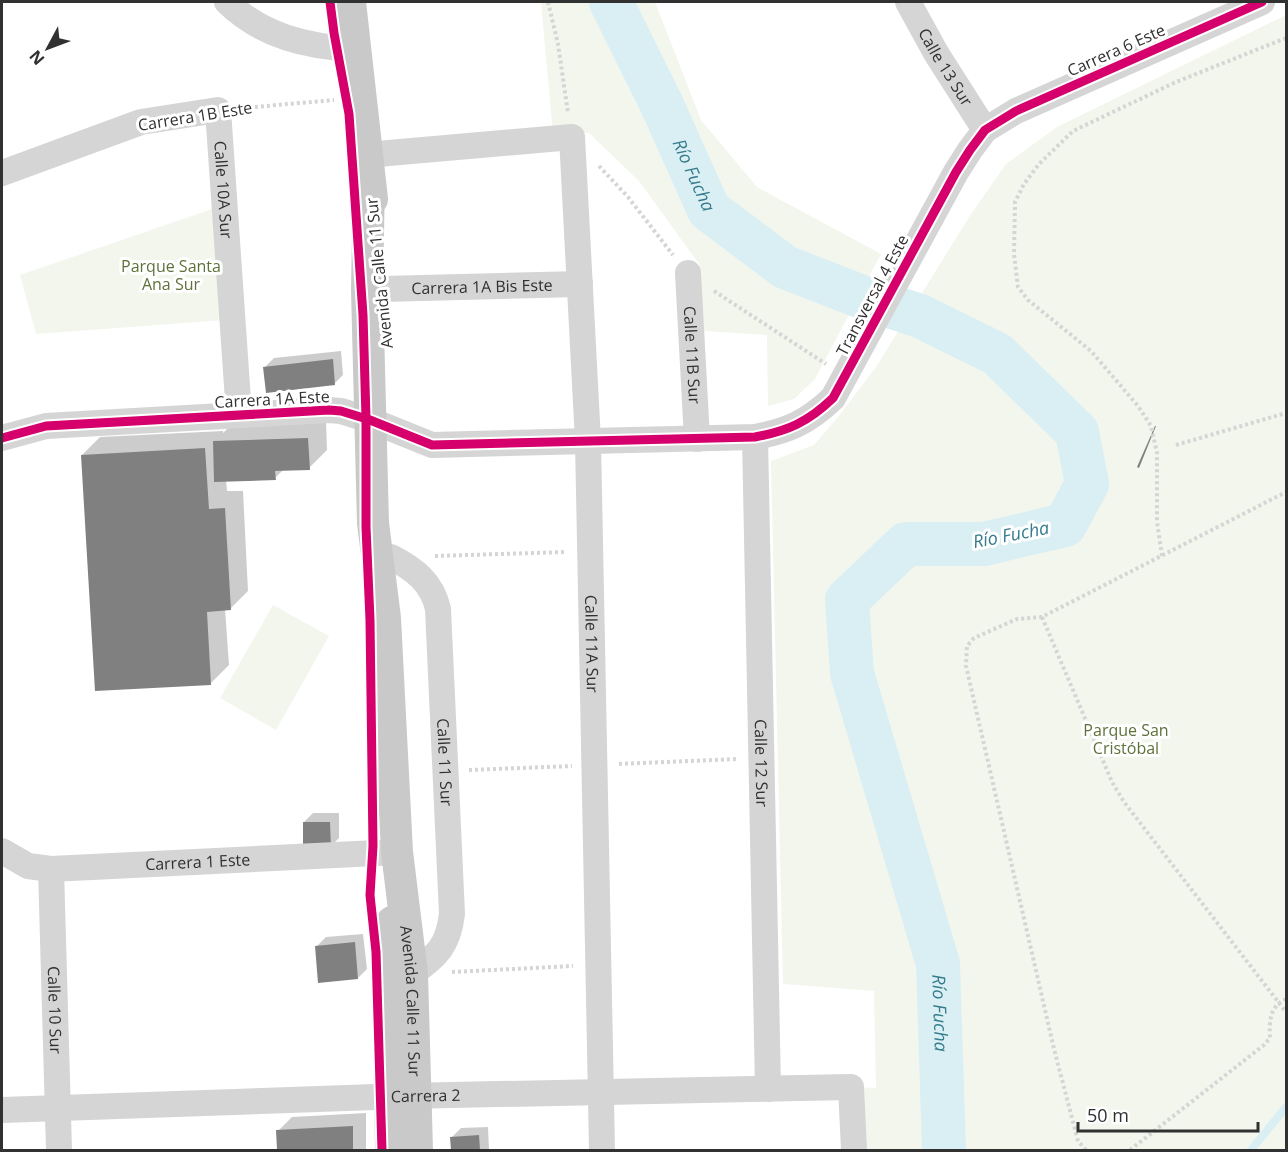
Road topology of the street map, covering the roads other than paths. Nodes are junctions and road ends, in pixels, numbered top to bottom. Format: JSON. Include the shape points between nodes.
{"nodes":[{"id":1,"x":227,"y":2,"type":"edge"},
{"id":2,"x":350,"y":2,"type":"edge"},
{"id":3,"x":908,"y":2,"type":"edge"},
{"id":4,"x":1262,"y":2,"type":"edge"},
{"id":5,"x":1218,"y":10,"type":"edge"},
{"id":6,"x":355,"y":49,"type":"junction"},
{"id":7,"x":218,"y":110,"type":"joint"},
{"id":8,"x":985,"y":130,"type":"junction"},
{"id":9,"x":368,"y":167,"type":"junction"},
{"id":10,"x":2,"y":173,"type":"edge"},
{"id":11,"x":688,"y":273,"type":"road end"},
{"id":12,"x":580,"y":284,"type":"junction"},
{"id":13,"x":383,"y":289,"type":"junction"},
{"id":14,"x":239,"y":414,"type":"junction"},
{"id":15,"x":381,"y":425,"type":"junction"},
{"id":16,"x":755,"y":437,"type":"junction"},
{"id":17,"x":2,"y":438,"type":"edge"},
{"id":18,"x":697,"y":438,"type":"junction"},
{"id":19,"x":588,"y":441,"type":"junction"},
{"id":20,"x":391,"y":557,"type":"junction"},
{"id":21,"x":385,"y":618,"type":"junction"},
{"id":22,"x":2,"y":851,"type":"edge"},
{"id":23,"x":397,"y":852,"type":"junction"},
{"id":24,"x":51,"y":868,"type":"junction"},
{"id":25,"x":412,"y":975,"type":"junction"},
{"id":26,"x":768,"y":1089,"type":"junction"},
{"id":27,"x":601,"y":1092,"type":"junction"},
{"id":28,"x":403,"y":1096,"type":"junction"},
{"id":29,"x":58,"y":1108,"type":"junction"},
{"id":30,"x":2,"y":1110,"type":"edge"},
{"id":31,"x":59,"y":1150,"type":"edge"},
{"id":32,"x":391,"y":1150,"type":"edge"},
{"id":33,"x":417,"y":1150,"type":"edge"},
{"id":34,"x":602,"y":1150,"type":"edge"},
{"id":35,"x":854,"y":1150,"type":"edge"}],
"edges":[{"from":1,"to":6,"type":"street","via":[[240,15],[278,35],[321,47]]},
{"from":2,"to":6,"type":"main road","name":"Avenida Calle 11 Sur"},
{"from":3,"to":8,"type":"street","name":"Calle 13 Sur"},
{"from":4,"to":5,"type":"street","name":"Carrera 6 Este"},
{"from":5,"to":8,"type":"street","name":"Carrera 6 Este"},
{"from":6,"to":9,"type":"main road","name":"Avenida Calle 11 Sur"},
{"from":7,"to":10,"type":"street","name":"Carrera 1B Este","via":[[141,122]]},
{"from":7,"to":14,"type":"street","name":"Calle 10A Sur"},
{"from":8,"to":16,"type":"street","name":"Transversal 4 Este","via":[[956,171],[832,398],[816,414],[782,432]]},
{"from":9,"to":12,"type":"street","name":"Calle 11A Sur","via":[[572,137]]},
{"from":9,"to":13,"type":"main road","name":"Avenida Calle 11 Sur"},
{"from":9,"to":15,"type":"main road","name":"Avenida Calle 11 Sur","via":[[368,290]]},
{"from":11,"to":18,"type":"street","name":"Calle 11B Sur"},
{"from":12,"to":13,"type":"street","name":"Carrera 1A Bis Este"},
{"from":12,"to":19,"type":"street","name":"Calle 11A Sur"},
{"from":13,"to":15,"type":"main road","name":"Avenida Calle 11 Sur","via":[[386,306]]},
{"from":14,"to":15,"type":"street","name":"Carrera 1A Este","via":[[336,410]]},
{"from":14,"to":17,"type":"street","name":"Carrera 1A Este","via":[[46,426]]},
{"from":15,"to":19,"type":"street","name":"Carrera 1A Este","via":[[432,445]]},
{"from":15,"to":20,"type":"main road","name":"Avenida Calle 11 Sur","via":[[394,521]]},
{"from":15,"to":21,"type":"main road","name":"Avenida Calle 11 Sur","via":[[373,523]]},
{"from":16,"to":18,"type":"street","name":"Carrera 1A Este"},
{"from":16,"to":26,"type":"street","name":"Calle 12 Sur"},
{"from":18,"to":19,"type":"street","name":"Carrera 1A Este"},
{"from":19,"to":27,"type":"street","name":"Calle 11A Sur"},
{"from":20,"to":21,"type":"main road","name":"Avenida Calle 11 Sur"},
{"from":20,"to":25,"type":"street","name":"Calle 11 Sur","via":[[418,574],[436,598],[438,609],[452,914],[447,940],[440,951]]},
{"from":21,"to":23,"type":"main road","name":"Avenida Calle 11 Sur"},
{"from":22,"to":24,"type":"street","name":"Carrera 1 Este","via":[[28,866]]},
{"from":23,"to":24,"type":"street","name":"Carrera 1 Este"},
{"from":23,"to":25,"type":"main road","name":"Avenida Calle 11 Sur"},
{"from":23,"to":28,"type":"main road","name":"Avenida Calle 11 Sur","via":[[388,977]]},
{"from":24,"to":29,"type":"street","name":"Calle 10 Sur"},
{"from":25,"to":28,"type":"main road","name":"Avenida Calle 11 Sur"},
{"from":26,"to":27,"type":"street","name":"Carrera 2"},
{"from":26,"to":35,"type":"street","name":"Carrera 2","via":[[851,1087]]},
{"from":27,"to":28,"type":"street","name":"Carrera 2"},
{"from":27,"to":34,"type":"street","name":"Calle 11A Sur"},
{"from":28,"to":29,"type":"street","name":"Carrera 2"},
{"from":28,"to":32,"type":"main road","name":"Avenida Calle 11 Sur"},
{"from":28,"to":33,"type":"main road","name":"Avenida Calle 11 Sur"},
{"from":29,"to":30,"type":"street","name":"Carrera 2"},
{"from":29,"to":31,"type":"street","name":"Calle 10 Sur"}]}
